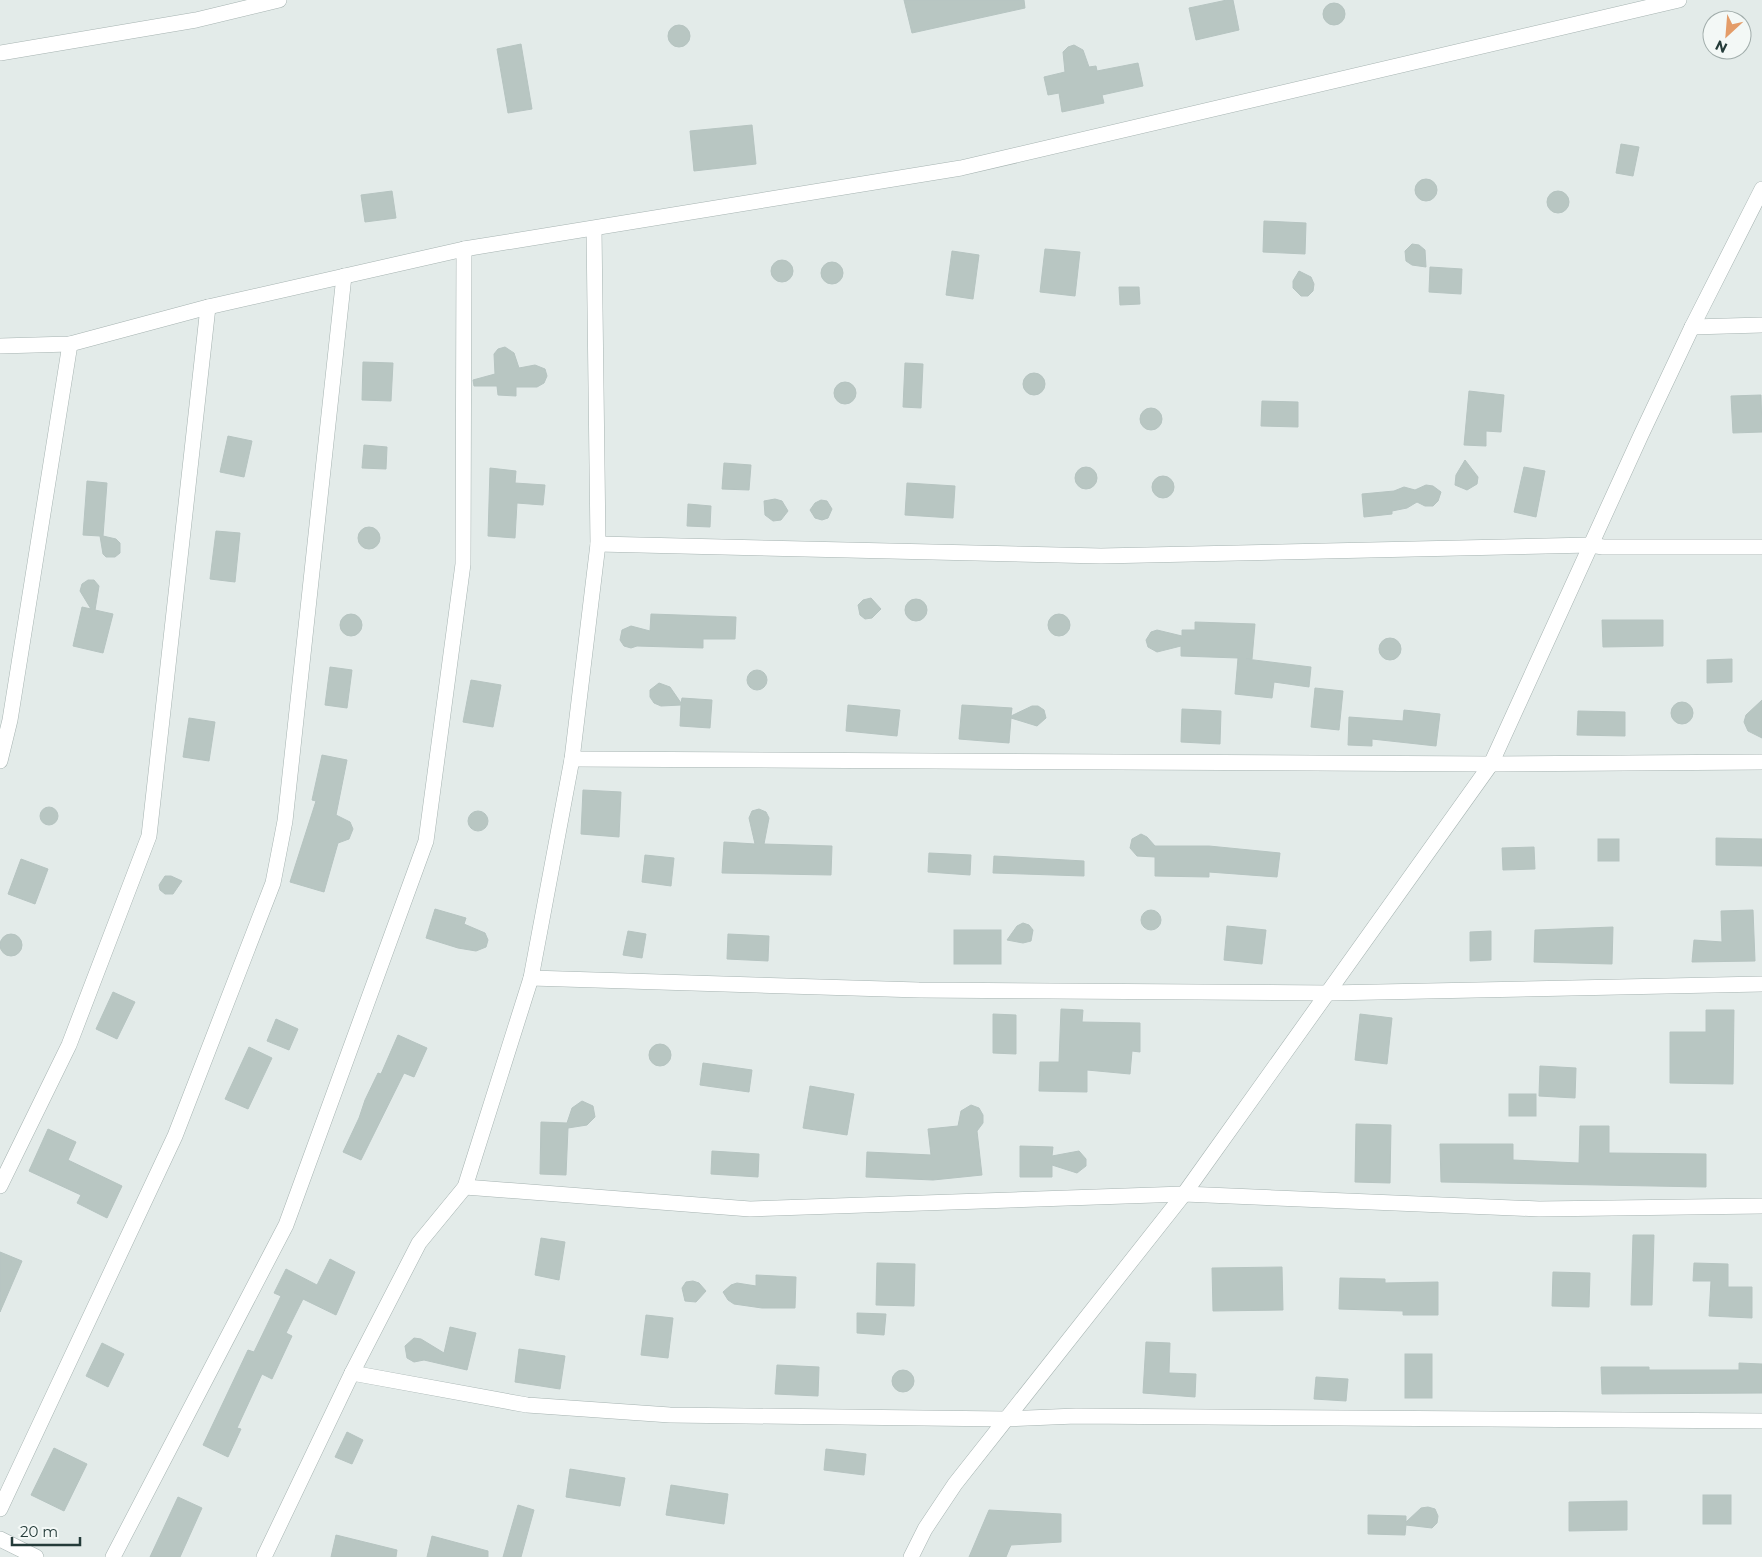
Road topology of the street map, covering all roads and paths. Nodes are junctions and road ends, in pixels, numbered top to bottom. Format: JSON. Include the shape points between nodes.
{"nodes":[{"id":1,"x":279,"y":0,"type":"edge"},
{"id":2,"x":1679,"y":0,"type":"edge"},
{"id":3,"x":0,"y":53,"type":"edge"},
{"id":4,"x":1762,"y":189,"type":"edge"},
{"id":5,"x":594,"y":228,"type":"junction"},
{"id":6,"x":464,"y":249,"type":"junction"},
{"id":7,"x":344,"y":276,"type":"junction"},
{"id":8,"x":208,"y":308,"type":"junction"},
{"id":9,"x":1762,"y":325,"type":"edge"},
{"id":10,"x":1692,"y":327,"type":"junction"},
{"id":11,"x":70,"y":344,"type":"junction"},
{"id":12,"x":0,"y":346,"type":"edge"},
{"id":13,"x":598,"y":544,"type":"junction"},
{"id":14,"x":1591,"y":545,"type":"junction"},
{"id":15,"x":1762,"y":547,"type":"edge"},
{"id":16,"x":572,"y":759,"type":"junction"},
{"id":17,"x":0,"y":761,"type":"edge"},
{"id":18,"x":1762,"y":762,"type":"edge"},
{"id":19,"x":1491,"y":764,"type":"junction"},
{"id":20,"x":531,"y":978,"type":"junction"},
{"id":21,"x":1762,"y":984,"type":"edge"},
{"id":22,"x":1329,"y":993,"type":"junction"},
{"id":23,"x":0,"y":1186,"type":"edge"},
{"id":24,"x":465,"y":1187,"type":"junction"},
{"id":25,"x":1184,"y":1194,"type":"junction"},
{"id":26,"x":1762,"y":1206,"type":"edge"},
{"id":27,"x":352,"y":1373,"type":"junction"},
{"id":28,"x":1004,"y":1419,"type":"junction"},
{"id":29,"x":1762,"y":1421,"type":"edge"},
{"id":30,"x":0,"y":1509,"type":"edge"},
{"id":31,"x":0,"y":1538,"type":"edge"},
{"id":32,"x":36,"y":1557,"type":"edge"},
{"id":33,"x":112,"y":1557,"type":"edge"},
{"id":34,"x":264,"y":1557,"type":"edge"},
{"id":35,"x":911,"y":1557,"type":"edge"}],
"edges":[{"from":1,"to":3,"type":"street","via":[[196,20]]},
{"from":2,"to":5,"type":"street","via":[[961,168]]},
{"from":4,"to":10,"type":"street"},
{"from":5,"to":6,"type":"street"},
{"from":5,"to":13,"type":"street"},
{"from":6,"to":7,"type":"street"},
{"from":6,"to":33,"type":"street","via":[[463,564],[426,841],[286,1225]]},
{"from":7,"to":8,"type":"street"},
{"from":7,"to":30,"type":"street","via":[[284,821],[272,883],[176,1136]]},
{"from":8,"to":11,"type":"street"},
{"from":8,"to":23,"type":"street","via":[[149,836],[69,1045]]},
{"from":9,"to":10,"type":"street"},
{"from":10,"to":14,"type":"street"},
{"from":11,"to":12,"type":"street"},
{"from":11,"to":17,"type":"street","via":[[10,720]]},
{"from":13,"to":14,"type":"street","via":[[1101,556]]},
{"from":13,"to":16,"type":"street"},
{"from":14,"to":15,"type":"street"},
{"from":14,"to":19,"type":"street"},
{"from":16,"to":19,"type":"street"},
{"from":16,"to":20,"type":"street"},
{"from":18,"to":19,"type":"street"},
{"from":19,"to":22,"type":"street"},
{"from":20,"to":22,"type":"street","via":[[919,990]]},
{"from":20,"to":24,"type":"street"},
{"from":21,"to":22,"type":"street"},
{"from":22,"to":25,"type":"street"},
{"from":24,"to":25,"type":"street","via":[[750,1209]]},
{"from":24,"to":27,"type":"street","via":[[419,1243]]},
{"from":25,"to":26,"type":"street","via":[[1539,1210]]},
{"from":25,"to":28,"type":"street"},
{"from":27,"to":28,"type":"street","via":[[526,1405],[670,1415]]},
{"from":27,"to":34,"type":"street"},
{"from":28,"to":29,"type":"street","via":[[1076,1416]]},
{"from":28,"to":35,"type":"street","via":[[955,1484]]},
{"from":31,"to":32,"type":"street"}]}
